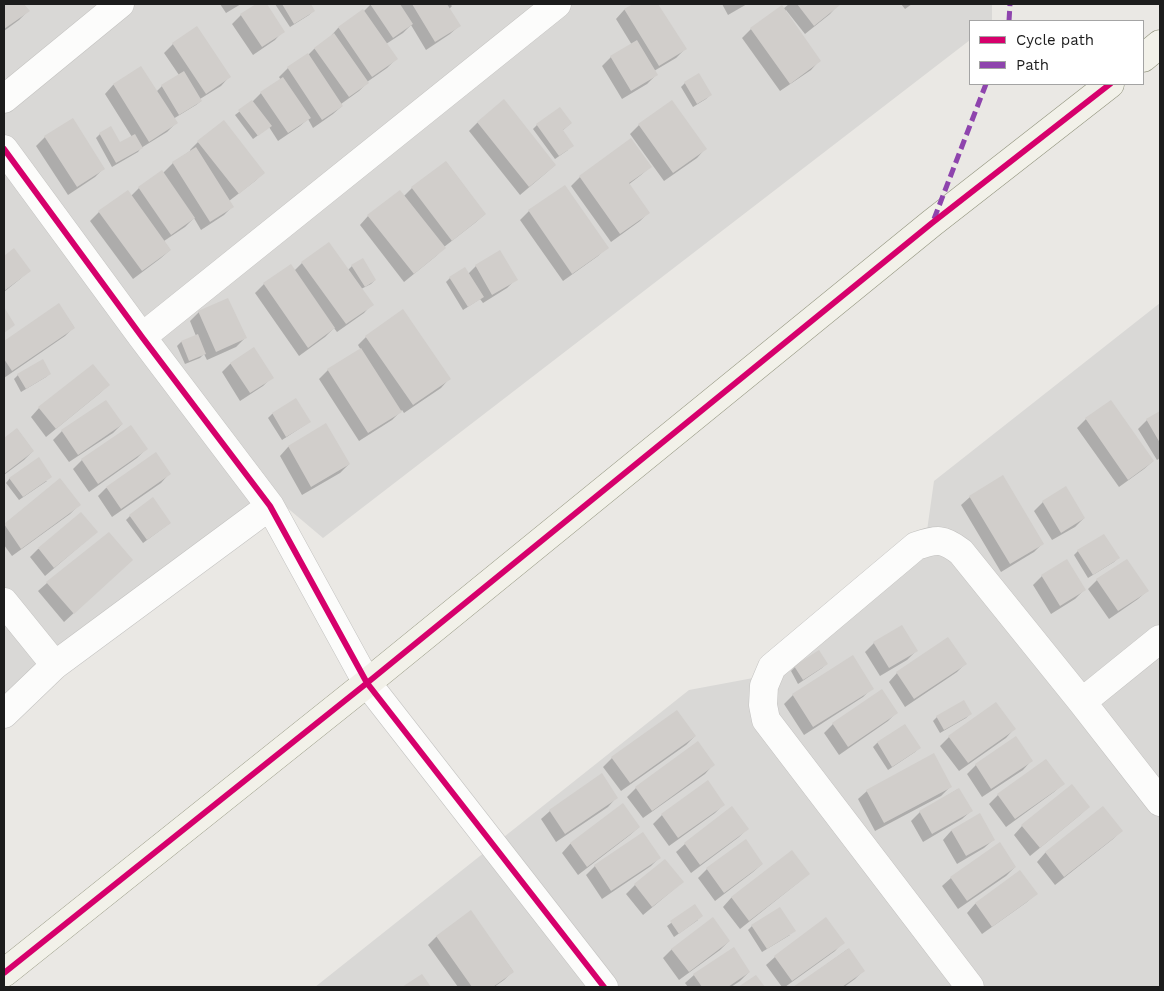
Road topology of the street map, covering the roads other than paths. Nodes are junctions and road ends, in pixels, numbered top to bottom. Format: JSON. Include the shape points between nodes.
{"nodes":[{"id":1,"x":120,"y":4,"type":"edge"},
{"id":2,"x":557,"y":4,"type":"edge"},
{"id":3,"x":1160,"y":44,"type":"edge"},
{"id":4,"x":1144,"y":57,"type":"edge"},
{"id":5,"x":1109,"y":85,"type":"edge"},
{"id":6,"x":4,"y":99,"type":"edge"},
{"id":7,"x":4,"y":150,"type":"edge"},
{"id":8,"x":142,"y":337,"type":"junction"},
{"id":9,"x":270,"y":506,"type":"junction"},
{"id":10,"x":4,"y":602,"type":"edge"},
{"id":11,"x":1160,"y":639,"type":"edge"},
{"id":12,"x":55,"y":665,"type":"junction"},
{"id":13,"x":367,"y":683,"type":"junction"},
{"id":14,"x":1082,"y":702,"type":"junction"},
{"id":15,"x":4,"y":714,"type":"edge"},
{"id":16,"x":1160,"y":802,"type":"edge"},
{"id":17,"x":4,"y":973,"type":"edge"},
{"id":18,"x":604,"y":987,"type":"edge"},
{"id":19,"x":970,"y":987,"type":"edge"}],
"edges":[{"from":1,"to":6,"type":"street"},
{"from":2,"to":8,"type":"street"},
{"from":3,"to":4,"type":"street"},
{"from":5,"to":13,"type":"street","via":[[924,229]]},
{"from":7,"to":8,"type":"street"},
{"from":8,"to":9,"type":"street"},
{"from":9,"to":12,"type":"street"},
{"from":9,"to":13,"type":"street"},
{"from":10,"to":12,"type":"street"},
{"from":11,"to":14,"type":"street"},
{"from":12,"to":15,"type":"street"},
{"from":13,"to":17,"type":"street"},
{"from":13,"to":18,"type":"street"},
{"from":14,"to":16,"type":"street"},
{"from":14,"to":19,"type":"street","via":[[961,552],[949,543],[932,541],[916,546],[772,667],[764,686],[762,705],[766,720]]}]}
